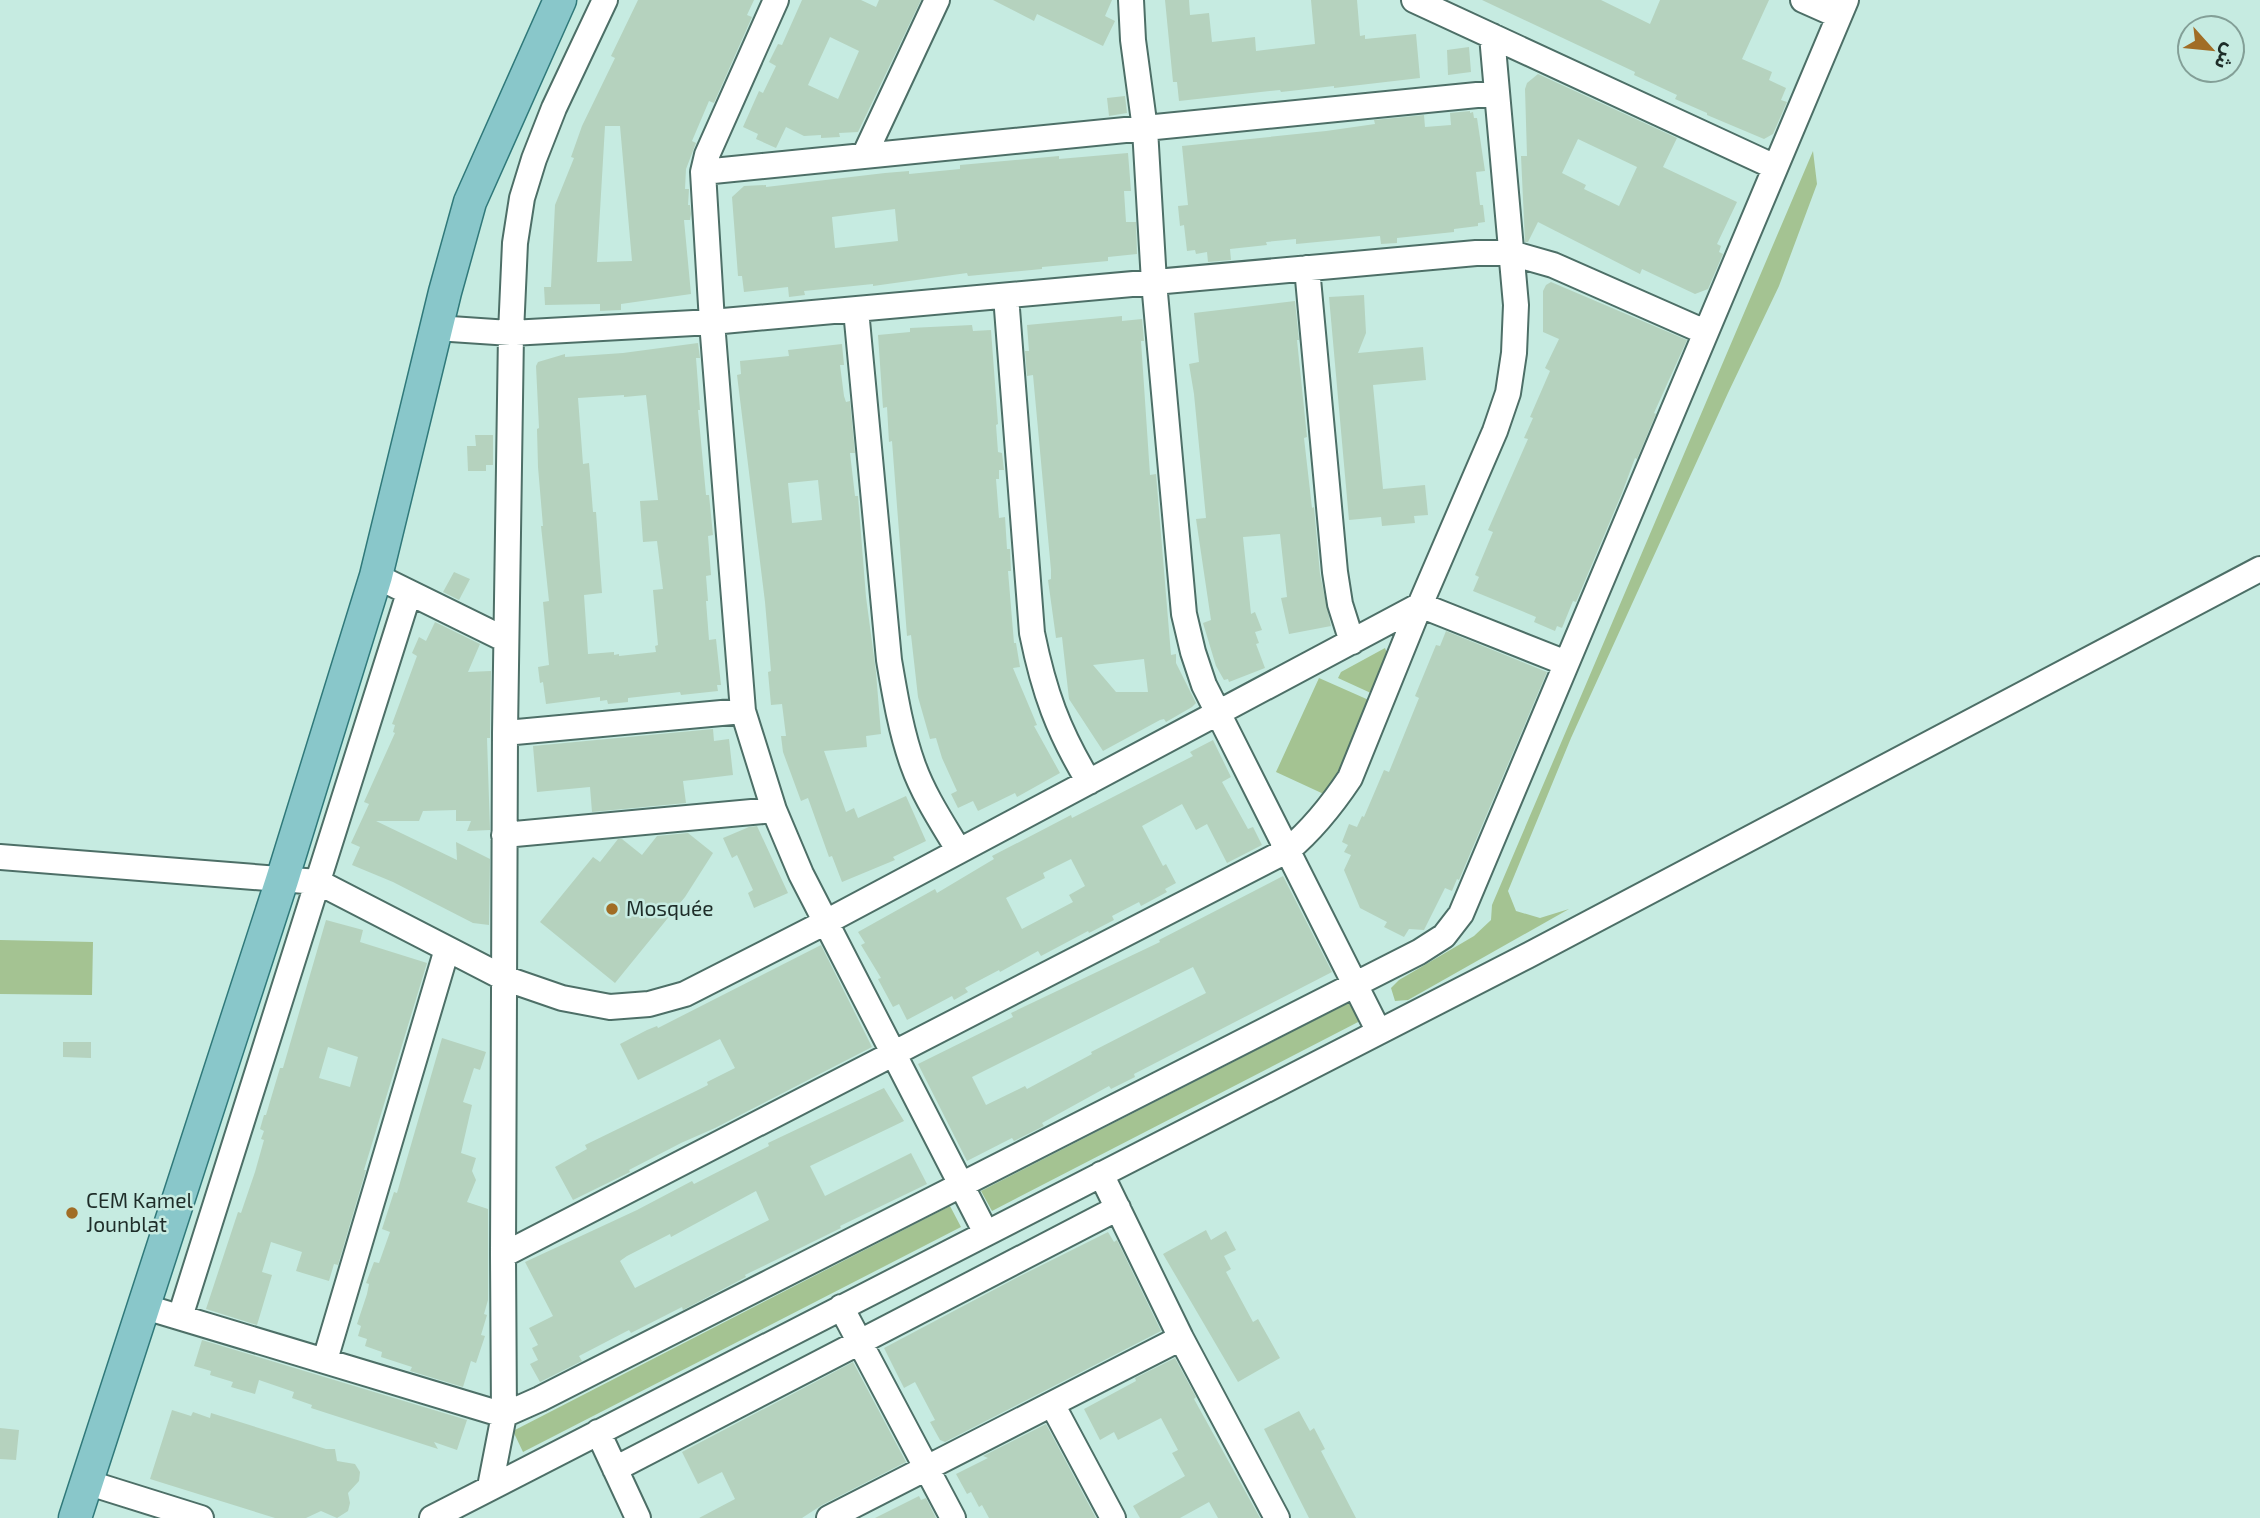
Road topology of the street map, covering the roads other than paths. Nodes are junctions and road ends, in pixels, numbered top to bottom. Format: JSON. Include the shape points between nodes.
{"nodes":[{"id":1,"x":560,"y":0,"type":"edge"},
{"id":2,"x":605,"y":0,"type":"edge"},
{"id":3,"x":776,"y":0,"type":"edge"},
{"id":4,"x":937,"y":0,"type":"edge"},
{"id":5,"x":1131,"y":0,"type":"edge"},
{"id":6,"x":1414,"y":0,"type":"edge"},
{"id":7,"x":1803,"y":0,"type":"edge"},
{"id":8,"x":1842,"y":8,"type":"edge"},
{"id":9,"x":1492,"y":36,"type":"junction"},
{"id":10,"x":1497,"y":93,"type":"junction"},
{"id":11,"x":1145,"y":130,"type":"junction"},
{"id":12,"x":864,"y":156,"type":"junction"},
{"id":13,"x":1775,"y":167,"type":"junction"},
{"id":14,"x":703,"y":172,"type":"junction"},
{"id":15,"x":1511,"y":253,"type":"junction"},
{"id":16,"x":1307,"y":268,"type":"junction"},
{"id":17,"x":1154,"y":282,"type":"junction"},
{"id":18,"x":1006,"y":296,"type":"junction"},
{"id":19,"x":856,"y":310,"type":"junction"},
{"id":20,"x":712,"y":322,"type":"junction"},
{"id":21,"x":436,"y":328,"type":"junction"},
{"id":22,"x":1705,"y":332,"type":"junction"},
{"id":23,"x":511,"y":333,"type":"junction"},
{"id":24,"x":2260,"y":569,"type":"edge"},
{"id":25,"x":376,"y":576,"type":"junction"},
{"id":26,"x":410,"y":593,"type":"junction"},
{"id":27,"x":1420,"y":605,"type":"junction"},
{"id":28,"x":506,"y":640,"type":"junction"},
{"id":29,"x":1352,"y":642,"type":"junction"},
{"id":30,"x":1566,"y":663,"type":"junction"},
{"id":31,"x":743,"y":711,"type":"junction"},
{"id":32,"x":1219,"y":714,"type":"junction"},
{"id":33,"x":505,"y":733,"type":"junction"},
{"id":34,"x":1089,"y":782,"type":"junction"},
{"id":35,"x":774,"y":810,"type":"junction"},
{"id":36,"x":504,"y":835,"type":"junction"},
{"id":37,"x":1288,"y":850,"type":"junction"},
{"id":38,"x":959,"y":851,"type":"junction"},
{"id":39,"x":0,"y":857,"type":"edge"},
{"id":40,"x":282,"y":880,"type":"junction"},
{"id":41,"x":318,"y":882,"type":"junction"},
{"id":42,"x":826,"y":922,"type":"junction"},
{"id":43,"x":447,"y":948,"type":"junction"},
{"id":44,"x":504,"y":978,"type":"junction"},
{"id":45,"x":1355,"y":984,"type":"junction"},
{"id":46,"x":1378,"y":1032,"type":"junction"},
{"id":47,"x":894,"y":1054,"type":"junction"},
{"id":48,"x":1101,"y":1174,"type":"junction"},
{"id":49,"x":961,"y":1185,"type":"junction"},
{"id":50,"x":1118,"y":1208,"type":"junction"},
{"id":51,"x":986,"y":1233,"type":"junction"},
{"id":52,"x":503,"y":1255,"type":"junction"},
{"id":53,"x":142,"y":1306,"type":"junction"},
{"id":54,"x":841,"y":1307,"type":"junction"},
{"id":55,"x":180,"y":1317,"type":"junction"},
{"id":56,"x":1181,"y":1338,"type":"junction"},
{"id":57,"x":860,"y":1342,"type":"junction"},
{"id":58,"x":325,"y":1360,"type":"junction"},
{"id":59,"x":1052,"y":1404,"type":"junction"},
{"id":60,"x":504,"y":1415,"type":"junction"},
{"id":61,"x":598,"y":1432,"type":"junction"},
{"id":62,"x":615,"y":1468,"type":"junction"},
{"id":63,"x":927,"y":1468,"type":"junction"},
{"id":64,"x":86,"y":1482,"type":"junction"},
{"id":65,"x":490,"y":1487,"type":"junction"},
{"id":66,"x":149,"y":1510,"type":"edge"},
{"id":67,"x":75,"y":1518,"type":"edge"},
{"id":68,"x":201,"y":1518,"type":"edge"},
{"id":69,"x":432,"y":1518,"type":"edge"},
{"id":70,"x":638,"y":1518,"type":"edge"},
{"id":71,"x":829,"y":1518,"type":"edge"},
{"id":72,"x":953,"y":1518,"type":"edge"},
{"id":73,"x":1113,"y":1518,"type":"edge"},
{"id":74,"x":1277,"y":1518,"type":"edge"}],
"edges":[{"from":1,"to":21,"type":"main road","via":[[470,202]]},
{"from":2,"to":23,"type":"street","via":[[554,108],[522,198]]},
{"from":3,"to":14,"type":"street"},
{"from":4,"to":12,"type":"street"},
{"from":5,"to":11,"type":"street"},
{"from":6,"to":9,"type":"street"},
{"from":7,"to":8,"type":"street"},
{"from":8,"to":13,"type":"street"},
{"from":9,"to":10,"type":"street"},
{"from":9,"to":13,"type":"street"},
{"from":10,"to":11,"type":"street"},
{"from":10,"to":15,"type":"street"},
{"from":11,"to":12,"type":"street"},
{"from":11,"to":17,"type":"street"},
{"from":12,"to":14,"type":"street"},
{"from":13,"to":22,"type":"street"},
{"from":14,"to":20,"type":"street"},
{"from":15,"to":16,"type":"street"},
{"from":15,"to":22,"type":"street","via":[[1553,265]]},
{"from":15,"to":27,"type":"street","via":[[1516,306],[1508,393]]},
{"from":16,"to":17,"type":"street"},
{"from":16,"to":29,"type":"street","via":[[1335,572]]},
{"from":17,"to":18,"type":"street"},
{"from":17,"to":32,"type":"street","via":[[1184,614],[1200,674]]},
{"from":18,"to":19,"type":"street"},
{"from":18,"to":34,"type":"street","via":[[1032,633],[1052,712]]},
{"from":19,"to":20,"type":"street"},
{"from":19,"to":38,"type":"street","via":[[889,660],[898,710],[913,765]]},
{"from":20,"to":23,"type":"street"},
{"from":20,"to":31,"type":"street"},
{"from":21,"to":23,"type":"street"},
{"from":21,"to":25,"type":"main road"},
{"from":22,"to":30,"type":"street"},
{"from":23,"to":28,"type":"street"},
{"from":24,"to":46,"type":"street"},
{"from":25,"to":26,"type":"street"},
{"from":25,"to":40,"type":"main road"},
{"from":26,"to":28,"type":"street"},
{"from":26,"to":41,"type":"street"},
{"from":27,"to":29,"type":"street"},
{"from":27,"to":30,"type":"street"},
{"from":27,"to":37,"type":"street","via":[[1349,778],[1310,831]]},
{"from":28,"to":33,"type":"street"},
{"from":29,"to":32,"type":"street"},
{"from":30,"to":45,"type":"street","via":[[1461,914],[1444,936]]},
{"from":31,"to":33,"type":"street"},
{"from":31,"to":35,"type":"street"},
{"from":32,"to":34,"type":"street"},
{"from":32,"to":37,"type":"street"},
{"from":33,"to":36,"type":"street"},
{"from":34,"to":38,"type":"street"},
{"from":35,"to":36,"type":"street"},
{"from":35,"to":42,"type":"street"},
{"from":36,"to":44,"type":"street"},
{"from":37,"to":45,"type":"street"},
{"from":37,"to":47,"type":"street"},
{"from":38,"to":42,"type":"street"},
{"from":39,"to":40,"type":"street"},
{"from":40,"to":41,"type":"street"},
{"from":40,"to":53,"type":"main road"},
{"from":41,"to":43,"type":"street"},
{"from":41,"to":55,"type":"street"},
{"from":42,"to":44,"type":"street","via":[[685,994],[649,1004],[610,1007],[562,998]]},
{"from":42,"to":47,"type":"street"},
{"from":43,"to":44,"type":"street"},
{"from":43,"to":58,"type":"street"},
{"from":44,"to":52,"type":"street"},
{"from":45,"to":46,"type":"street"},
{"from":45,"to":49,"type":"street"},
{"from":46,"to":48,"type":"street"},
{"from":47,"to":49,"type":"street"},
{"from":47,"to":52,"type":"street"},
{"from":48,"to":50,"type":"street"},
{"from":48,"to":51,"type":"street"},
{"from":49,"to":51,"type":"street"},
{"from":49,"to":60,"type":"street"},
{"from":50,"to":56,"type":"street"},
{"from":50,"to":57,"type":"street"},
{"from":51,"to":54,"type":"street"},
{"from":52,"to":60,"type":"street"},
{"from":53,"to":55,"type":"street"},
{"from":53,"to":64,"type":"main road"},
{"from":54,"to":57,"type":"street"},
{"from":54,"to":61,"type":"street"},
{"from":55,"to":58,"type":"street"},
{"from":56,"to":59,"type":"street"},
{"from":56,"to":74,"type":"street"},
{"from":57,"to":62,"type":"street"},
{"from":57,"to":63,"type":"street"},
{"from":58,"to":60,"type":"street"},
{"from":59,"to":63,"type":"street"},
{"from":59,"to":73,"type":"street"},
{"from":60,"to":65,"type":"street"},
{"from":61,"to":62,"type":"street"},
{"from":61,"to":65,"type":"street"},
{"from":62,"to":70,"type":"street"},
{"from":63,"to":71,"type":"street"},
{"from":63,"to":72,"type":"street"},
{"from":64,"to":66,"type":"street"},
{"from":64,"to":67,"type":"main road"},
{"from":65,"to":69,"type":"street"},
{"from":66,"to":68,"type":"street"}]}
